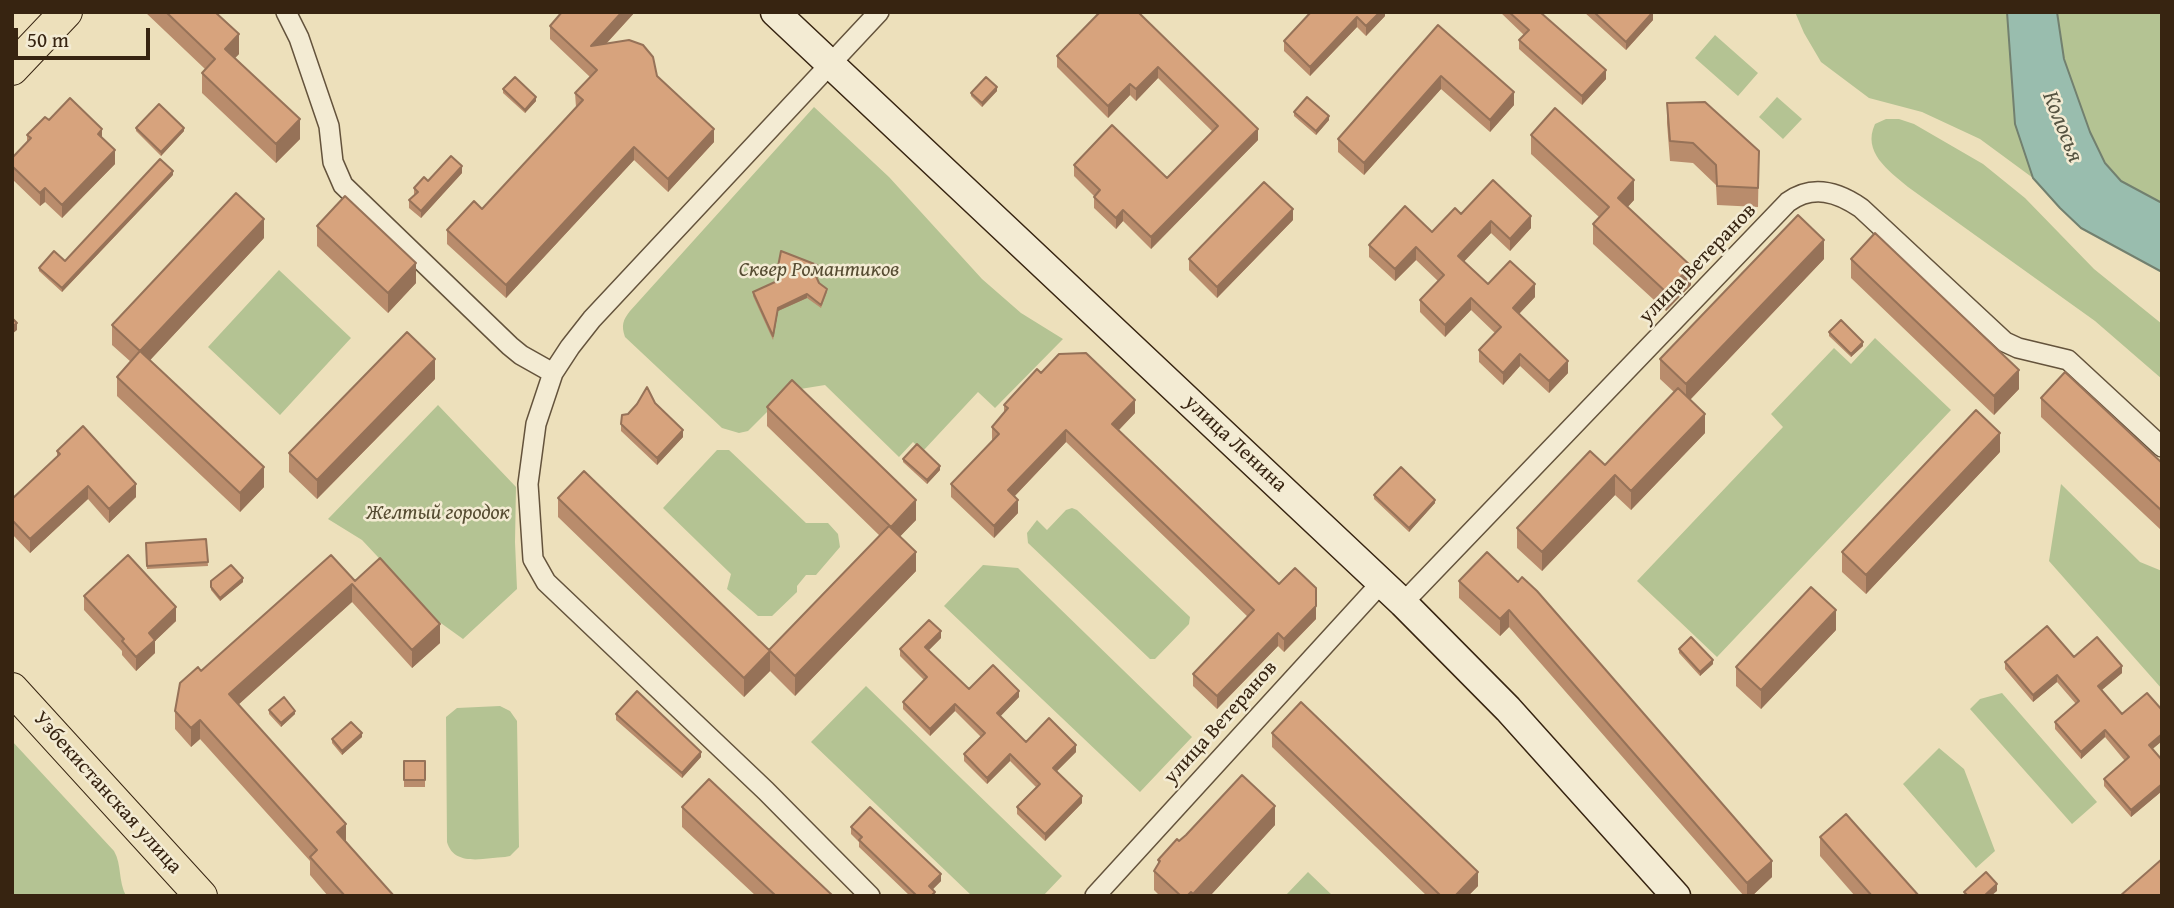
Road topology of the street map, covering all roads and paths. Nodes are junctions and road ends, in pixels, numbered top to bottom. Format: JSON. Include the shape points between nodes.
{"nodes":[{"id":1,"x":66,"y":12,"type":"edge"},
{"id":2,"x":286,"y":12,"type":"edge"},
{"id":3,"x":775,"y":12,"type":"edge"},
{"id":4,"x":879,"y":12,"type":"edge"},
{"id":5,"x":830,"y":64,"type":"junction"},
{"id":6,"x":12,"y":69,"type":"edge"},
{"id":7,"x":553,"y":373,"type":"junction"},
{"id":8,"x":2162,"y":447,"type":"edge"},
{"id":9,"x":1381,"y":582,"type":"junction"},
{"id":10,"x":1403,"y":603,"type":"junction"},
{"id":11,"x":12,"y":690,"type":"edge"},
{"id":12,"x":201,"y":896,"type":"edge"},
{"id":13,"x":870,"y":896,"type":"edge"},
{"id":14,"x":1095,"y":896,"type":"edge"},
{"id":15,"x":1676,"y":896,"type":"edge"}],
"edges":[{"from":1,"to":6,"type":"main road"},
{"from":2,"to":7,"type":"street","via":[[329,126],[332,162],[343,185],[510,346]]},
{"from":3,"to":5,"type":"main road","name":"улица Ленина"},
{"from":4,"to":5,"type":"street"},
{"from":5,"to":7,"type":"street","via":[[592,319]]},
{"from":5,"to":9,"type":"main road","name":"улица Ленина"},
{"from":7,"to":13,"type":"street","via":[[536,424],[528,484],[537,570]]},
{"from":8,"to":10,"type":"street","name":"улица Ветеранов","via":[[2068,360],[2005,342],[1851,201],[1824,191],[1797,195]]},
{"from":9,"to":10,"type":"main road","name":"улица Ленина"},
{"from":9,"to":14,"type":"street","name":"улица Ветеранов"},
{"from":10,"to":15,"type":"main road","name":"улица Ленина","via":[[1508,709]]},
{"from":11,"to":12,"type":"main road","name":"Узбекистанская улица"}]}
